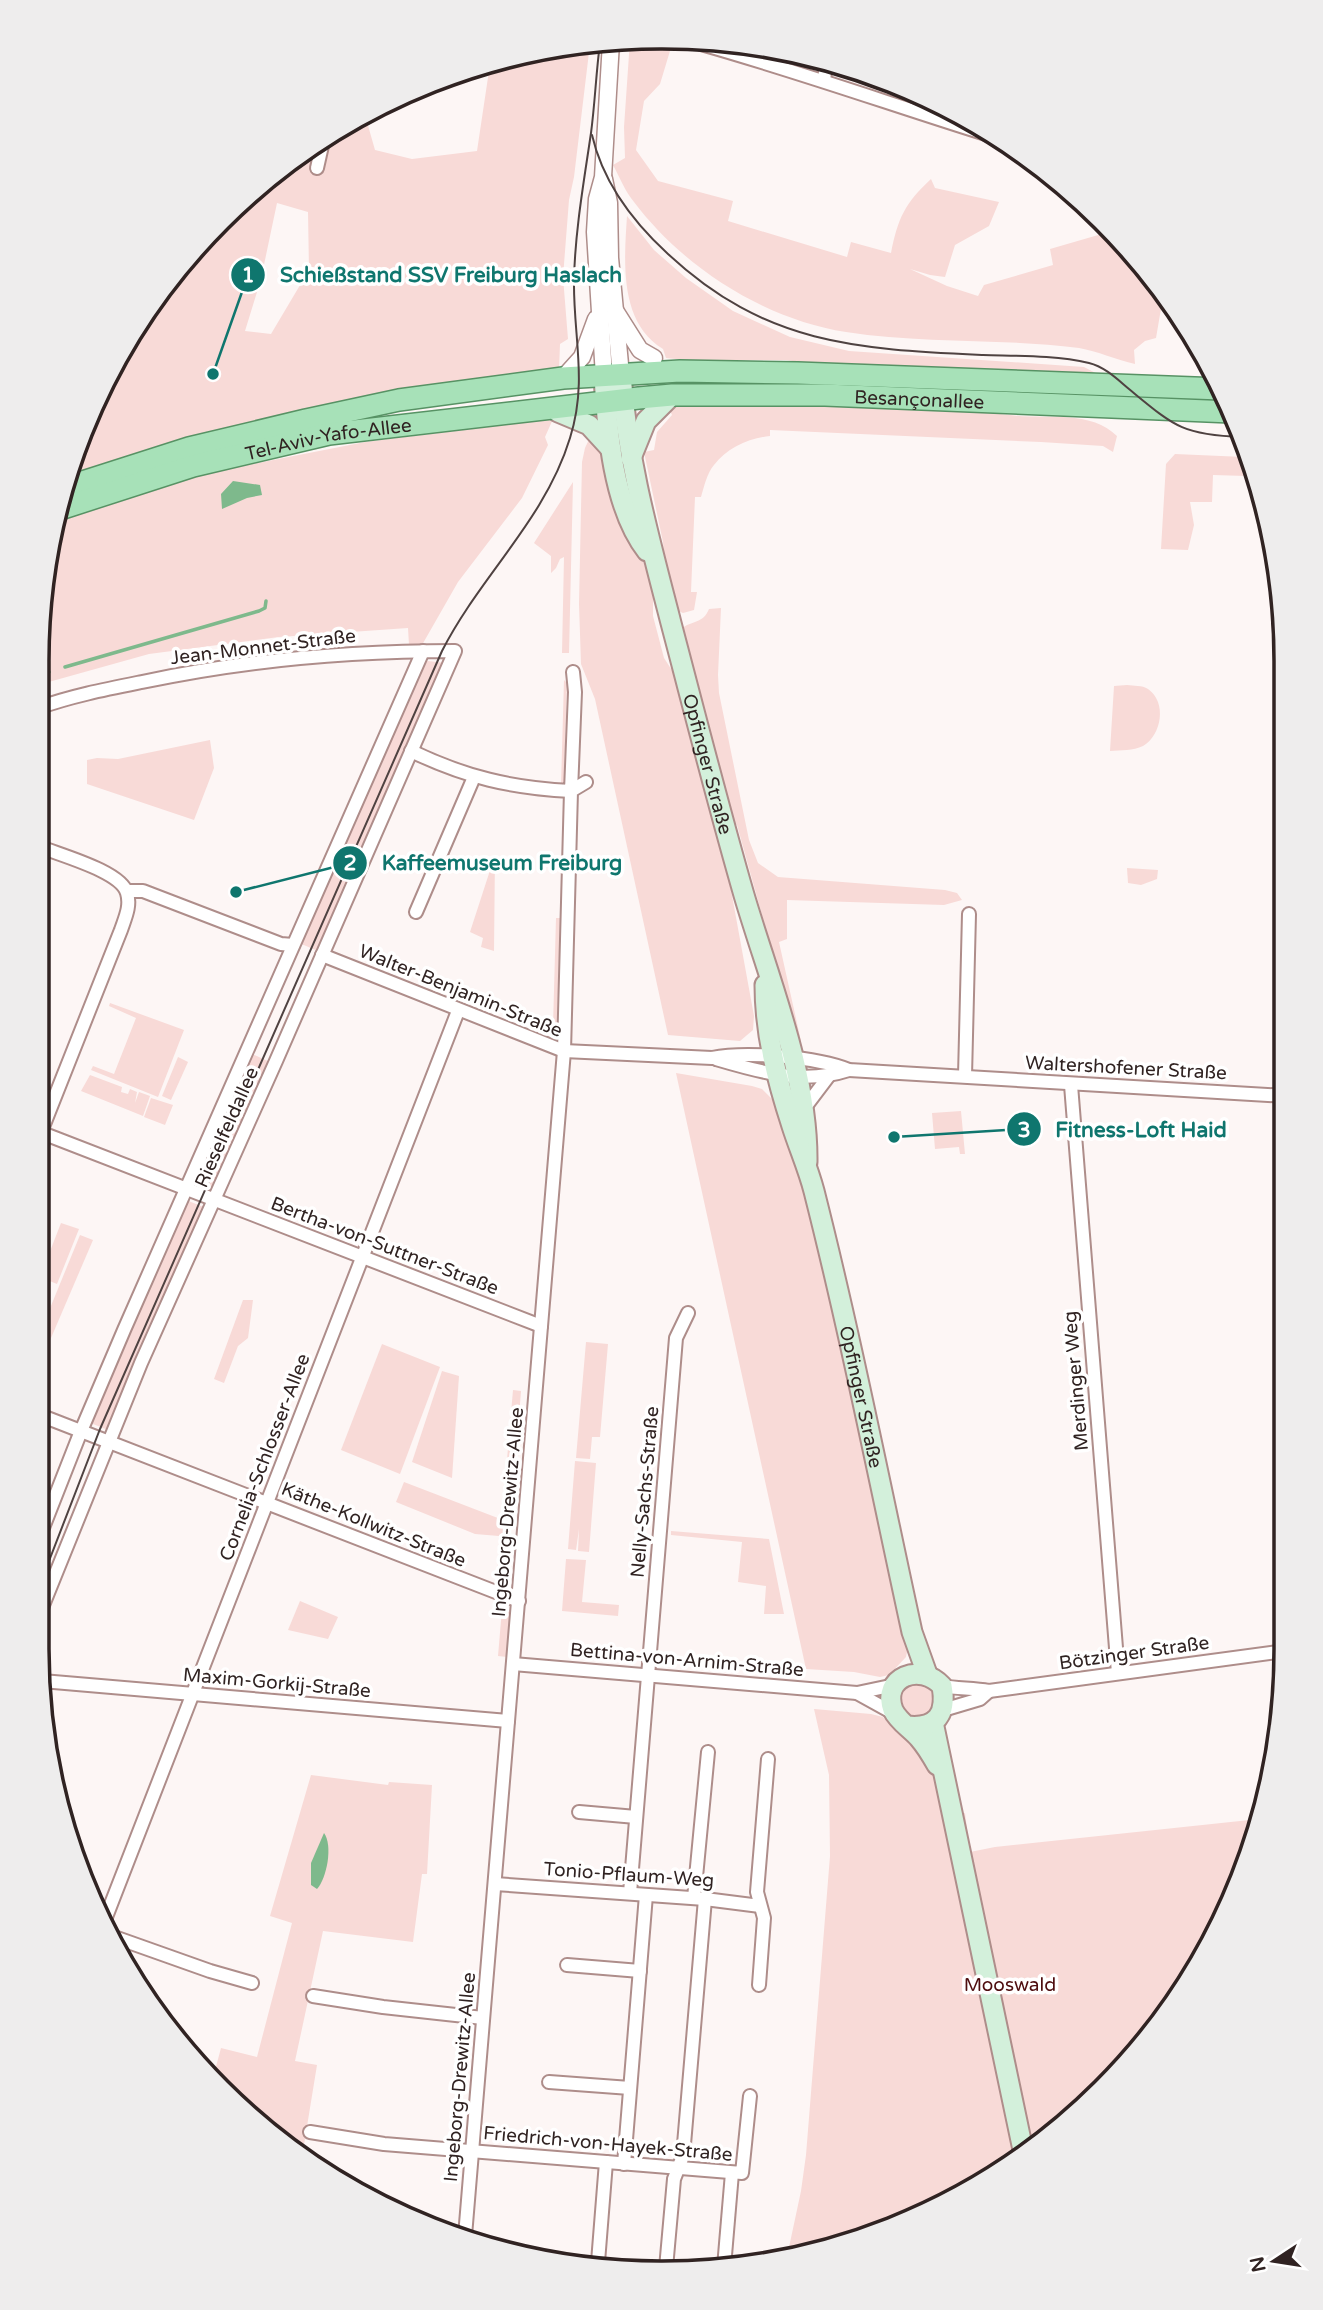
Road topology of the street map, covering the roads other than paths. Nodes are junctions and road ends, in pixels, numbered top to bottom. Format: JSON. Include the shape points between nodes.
{"nodes":[{"id":1,"x":610,"y":51,"type":"edge"},
{"id":2,"x":739,"y":54,"type":"edge"},
{"id":3,"x":825,"y":72,"type":"edge"},
{"id":4,"x":824,"y":81,"type":"junction"},
{"id":5,"x":957,"y":125,"type":"edge"},
{"id":6,"x":321,"y":152,"type":"edge"},
{"id":7,"x":317,"y":168,"type":"dead end"},
{"id":8,"x":606,"y":309,"type":"junction"},
{"id":9,"x":654,"y":358,"type":"joint"},
{"id":10,"x":680,"y":371,"type":"junction"},
{"id":11,"x":612,"y":375,"type":"junction"},
{"id":12,"x":563,"y":379,"type":"junction"},
{"id":13,"x":1210,"y":389,"type":"edge"},
{"id":14,"x":673,"y":395,"type":"junction"},
{"id":15,"x":614,"y":400,"type":"junction"},
{"id":16,"x":528,"y":410,"type":"junction"},
{"id":17,"x":558,"y":412,"type":"joint"},
{"id":18,"x":1220,"y":412,"type":"edge"},
{"id":19,"x":611,"y":449,"type":"junction"},
{"id":20,"x":631,"y":458,"type":"junction"},
{"id":21,"x":76,"y":484,"type":"edge"},
{"id":22,"x":69,"y":506,"type":"edge"},
{"id":23,"x":654,"y":560,"type":"junction"},
{"id":24,"x":423,"y":651,"type":"junction"},
{"id":25,"x":455,"y":651,"type":"joint"},
{"id":26,"x":573,"y":673,"type":"dead end"},
{"id":27,"x":49,"y":705,"type":"edge"},
{"id":28,"x":411,"y":751,"type":"junction"},
{"id":29,"x":474,"y":777,"type":"junction"},
{"id":30,"x":586,"y":782,"type":"dead end"},
{"id":31,"x":571,"y":791,"type":"junction"},
{"id":32,"x":49,"y":851,"type":"edge"},
{"id":33,"x":127,"y":891,"type":"junction"},
{"id":34,"x":416,"y":912,"type":"dead end"},
{"id":35,"x":969,"y":914,"type":"dead end"},
{"id":36,"x":293,"y":945,"type":"junction"},
{"id":37,"x":322,"y":955,"type":"junction"},
{"id":38,"x":458,"y":1011,"type":"junction"},
{"id":39,"x":564,"y":1051,"type":"junction"},
{"id":40,"x":784,"y":1067,"type":"junction"},
{"id":41,"x":849,"y":1070,"type":"junction"},
{"id":42,"x":965,"y":1076,"type":"junction"},
{"id":43,"x":828,"y":1077,"type":"junction"},
{"id":44,"x":1071,"y":1085,"type":"junction"},
{"id":45,"x":1274,"y":1095,"type":"edge"},
{"id":46,"x":807,"y":1104,"type":"junction"},
{"id":47,"x":49,"y":1110,"type":"edge"},
{"id":48,"x":49,"y":1139,"type":"edge"},
{"id":49,"x":807,"y":1162,"type":"junction"},
{"id":50,"x":187,"y":1189,"type":"junction"},
{"id":51,"x":214,"y":1200,"type":"junction"},
{"id":52,"x":363,"y":1257,"type":"junction"},
{"id":53,"x":688,"y":1313,"type":"dead end"},
{"id":54,"x":541,"y":1326,"type":"junction"},
{"id":55,"x":49,"y":1418,"type":"edge"},
{"id":56,"x":81,"y":1431,"type":"junction"},
{"id":57,"x":103,"y":1439,"type":"junction"},
{"id":58,"x":267,"y":1503,"type":"junction"},
{"id":59,"x":49,"y":1513,"type":"edge"},
{"id":60,"x":49,"y":1587,"type":"edge"},
{"id":61,"x":519,"y":1601,"type":"junction"},
{"id":62,"x":912,"y":1632,"type":"junction"},
{"id":63,"x":1274,"y":1652,"type":"edge"},
{"id":64,"x":513,"y":1664,"type":"junction"},
{"id":65,"x":1118,"y":1673,"type":"junction"},
{"id":66,"x":648,"y":1677,"type":"junction"},
{"id":67,"x":901,"y":1680,"type":"junction"},
{"id":68,"x":934,"y":1680,"type":"junction"},
{"id":69,"x":50,"y":1682,"type":"edge"},
{"id":70,"x":989,"y":1691,"type":"junction"},
{"id":71,"x":856,"y":1693,"type":"junction"},
{"id":72,"x":192,"y":1694,"type":"junction"},
{"id":73,"x":938,"y":1716,"type":"junction"},
{"id":74,"x":901,"y":1720,"type":"junction"},
{"id":75,"x":508,"y":1721,"type":"junction"},
{"id":76,"x":708,"y":1752,"type":"dead end"},
{"id":77,"x":768,"y":1759,"type":"dead end"},
{"id":78,"x":943,"y":1775,"type":"junction"},
{"id":79,"x":579,"y":1812,"type":"dead end"},
{"id":80,"x":636,"y":1817,"type":"junction"},
{"id":81,"x":495,"y":1884,"type":"junction"},
{"id":82,"x":630,"y":1893,"type":"junction"},
{"id":83,"x":646,"y":1895,"type":"junction"},
{"id":84,"x":699,"y":1898,"type":"junction"},
{"id":85,"x":760,"y":1906,"type":"junction"},
{"id":86,"x":108,"y":1911,"type":"edge"},
{"id":87,"x":123,"y":1940,"type":"edge"},
{"id":88,"x":567,"y":1965,"type":"dead end"},
{"id":89,"x":640,"y":1971,"type":"junction"},
{"id":90,"x":252,"y":1983,"type":"dead end"},
{"id":91,"x":759,"y":1985,"type":"dead end"},
{"id":92,"x":313,"y":1996,"type":"dead end"},
{"id":93,"x":483,"y":2018,"type":"junction"},
{"id":94,"x":549,"y":2082,"type":"dead end"},
{"id":95,"x":630,"y":2088,"type":"junction"},
{"id":96,"x":750,"y":2096,"type":"dead end"},
{"id":97,"x":310,"y":2132,"type":"dead end"},
{"id":98,"x":1022,"y":2143,"type":"edge"},
{"id":99,"x":472,"y":2150,"type":"junction"},
{"id":100,"x":606,"y":2162,"type":"junction"},
{"id":101,"x":624,"y":2164,"type":"junction"},
{"id":102,"x":678,"y":2168,"type":"junction"},
{"id":103,"x":737,"y":2173,"type":"junction"},
{"id":104,"x":466,"y":2228,"type":"edge"},
{"id":105,"x":598,"y":2258,"type":"edge"},
{"id":106,"x":725,"y":2258,"type":"edge"},
{"id":107,"x":667,"y":2261,"type":"edge"}],
"edges":[{"from":1,"to":8,"type":"street","name":"Opfinger Straße","via":[[596,232]]},
{"from":2,"to":4,"type":"street"},
{"from":3,"to":4,"type":"street"},
{"from":4,"to":5,"type":"street"},
{"from":6,"to":7,"type":"street"},
{"from":8,"to":9,"type":"street","via":[[640,350]]},
{"from":8,"to":11,"type":"street","name":"Opfinger Straße"},
{"from":8,"to":12,"type":"street","via":[[582,357]]},
{"from":9,"to":10,"type":"main road"},
{"from":10,"to":11,"type":"main road","name":"Besançonallee"},
{"from":10,"to":13,"type":"main road","name":"Besançonallee"},
{"from":11,"to":12,"type":"main road","name":"Tel-Aviv-Yafo-Allee"},
{"from":11,"to":15,"type":"main road","name":"Opfinger Straße"},
{"from":12,"to":21,"type":"main road","name":"Tel-Aviv-Yafo-Allee","via":[[399,400],[306,420],[189,448]]},
{"from":14,"to":15,"type":"main road","name":"Besançonallee"},
{"from":14,"to":18,"type":"main road","name":"Besançonallee","via":[[825,395]]},
{"from":14,"to":20,"type":"main road","via":[[646,421]]},
{"from":15,"to":16,"type":"main road","name":"Tel-Aviv-Yafo-Allee"},
{"from":15,"to":19,"type":"main road","name":"Opfinger Straße"},
{"from":15,"to":20,"type":"main road","name":"Opfinger Straße"},
{"from":16,"to":17,"type":"main road"},
{"from":16,"to":22,"type":"main road","name":"Tel-Aviv-Yafo-Allee","via":[[329,435],[193,466]]},
{"from":17,"to":19,"type":"main road","via":[[589,425]]},
{"from":19,"to":23,"type":"main road","name":"Opfinger Straße","via":[[626,515]]},
{"from":20,"to":23,"type":"main road","name":"Opfinger Straße"},
{"from":23,"to":40,"type":"main road","name":"Opfinger Straße","via":[[765,968]]},
{"from":24,"to":25,"type":"street","name":"Jean-Monnet-Straße"},
{"from":24,"to":27,"type":"street","name":"Jean-Monnet-Straße","via":[[286,659],[201,670]]},
{"from":24,"to":36,"type":"street","name":"Rieselfeldallee"},
{"from":25,"to":28,"type":"street","name":"Rieselfeldallee"},
{"from":26,"to":31,"type":"street","name":"Ingeborg-Drewitz-Allee"},
{"from":28,"to":29,"type":"street"},
{"from":28,"to":37,"type":"street","name":"Rieselfeldallee"},
{"from":29,"to":31,"type":"street","via":[[532,789]]},
{"from":29,"to":34,"type":"street"},
{"from":30,"to":31,"type":"street"},
{"from":31,"to":39,"type":"street","name":"Ingeborg-Drewitz-Allee"},
{"from":32,"to":33,"type":"street","via":[[116,878]]},
{"from":33,"to":36,"type":"street","via":[[143,891]]},
{"from":33,"to":47,"type":"street","via":[[126,916]]},
{"from":35,"to":42,"type":"street"},
{"from":36,"to":50,"type":"street","name":"Rieselfeldallee"},
{"from":37,"to":38,"type":"street","name":"Walter-Benjamin-Straße"},
{"from":37,"to":51,"type":"street","name":"Rieselfeldallee"},
{"from":38,"to":39,"type":"street","name":"Walter-Benjamin-Straße"},
{"from":38,"to":52,"type":"street","name":"Cornelia-Schlosser-Allee"},
{"from":39,"to":40,"type":"street","name":"Walter-Benjamin-Straße","via":[[712,1058]]},
{"from":39,"to":54,"type":"street","name":"Ingeborg-Drewitz-Allee"},
{"from":40,"to":41,"type":"street","name":"Waltershofener Straße","via":[[830,1062]]},
{"from":40,"to":43,"type":"street","name":"Waltershofener Straße"},
{"from":40,"to":46,"type":"main road","name":"Opfinger Straße"},
{"from":40,"to":49,"type":"main road","name":"Opfinger Straße","via":[[793,1129]]},
{"from":41,"to":42,"type":"street","name":"Waltershofener Straße"},
{"from":41,"to":43,"type":"street","name":"Waltershofener Straße"},
{"from":42,"to":44,"type":"street","name":"Waltershofener Straße"},
{"from":43,"to":46,"type":"street"},
{"from":44,"to":45,"type":"street","name":"Waltershofener Straße"},
{"from":44,"to":65,"type":"street","name":"Merdinger Weg"},
{"from":46,"to":49,"type":"main road","name":"Opfinger Straße"},
{"from":48,"to":50,"type":"street","name":"Bertha-von-Suttner-Straße"},
{"from":49,"to":62,"type":"main road","name":"Opfinger Straße"},
{"from":50,"to":51,"type":"street","name":"Bertha-von-Suttner-Straße"},
{"from":50,"to":56,"type":"street","name":"Rieselfeldallee"},
{"from":51,"to":52,"type":"street","name":"Bertha-von-Suttner-Straße"},
{"from":51,"to":57,"type":"street","name":"Rieselfeldallee"},
{"from":52,"to":54,"type":"street","name":"Bertha-von-Suttner-Straße"},
{"from":52,"to":58,"type":"street","name":"Cornelia-Schlosser-Allee"},
{"from":53,"to":66,"type":"street","name":"Nelly-Sachs-Straße","via":[[676,1338]]},
{"from":54,"to":61,"type":"street","name":"Ingeborg-Drewitz-Allee"},
{"from":55,"to":56,"type":"street","name":"Käthe-Kollwitz-Straße"},
{"from":56,"to":57,"type":"street","name":"Käthe-Kollwitz-Straße"},
{"from":56,"to":59,"type":"street","name":"Rieselfeldallee"},
{"from":57,"to":58,"type":"street","name":"Käthe-Kollwitz-Straße"},
{"from":57,"to":60,"type":"street","name":"Rieselfeldallee"},
{"from":58,"to":61,"type":"street","name":"Käthe-Kollwitz-Straße"},
{"from":58,"to":72,"type":"street","name":"Cornelia-Schlosser-Allee"},
{"from":61,"to":64,"type":"street","name":"Ingeborg-Drewitz-Allee"},
{"from":62,"to":67,"type":"main road","name":"Opfinger Straße","via":[[911,1663]]},
{"from":62,"to":68,"type":"main road","name":"Opfinger Straße"},
{"from":63,"to":65,"type":"street","name":"Bötzinger Straße"},
{"from":64,"to":66,"type":"street","name":"Bettina-von-Arnim-Straße"},
{"from":64,"to":75,"type":"street","name":"Ingeborg-Drewitz-Allee"},
{"from":65,"to":70,"type":"street","name":"Bötzinger Straße"},
{"from":66,"to":71,"type":"street","name":"Bettina-von-Arnim-Straße"},
{"from":66,"to":80,"type":"street","name":"Nelly-Sachs-Straße"},
{"from":67,"to":68,"type":"main road","via":[[916,1673]]},
{"from":67,"to":71,"type":"street","name":"Bettina-von-Arnim-Straße"},
{"from":67,"to":74,"type":"main road","name":"Opfinger Straße","via":[[891,1698]]},
{"from":68,"to":70,"type":"street","name":"Bötzinger Straße","via":[[956,1689]]},
{"from":68,"to":73,"type":"main road","name":"Opfinger Straße","via":[[945,1701]]},
{"from":69,"to":72,"type":"street","name":"Maxim-Gorkij-Straße"},
{"from":70,"to":73,"type":"street","name":"Bötzinger Straße"},
{"from":71,"to":74,"type":"street","name":"Bettina-von-Arnim-Straße"},
{"from":72,"to":75,"type":"street","name":"Maxim-Gorkij-Straße"},
{"from":72,"to":86,"type":"street","name":"Cornelia-Schlosser-Allee"},
{"from":73,"to":74,"type":"main road","via":[[924,1726]]},
{"from":73,"to":78,"type":"main road","name":"Opfinger Straße"},
{"from":74,"to":78,"type":"main road","name":"Opfinger Straße","via":[[920,1739]]},
{"from":75,"to":81,"type":"street","name":"Ingeborg-Drewitz-Allee"},
{"from":76,"to":84,"type":"street"},
{"from":77,"to":85,"type":"street","via":[[757,1892]]},
{"from":78,"to":98,"type":"main road","name":"Opfinger Straße"},
{"from":79,"to":80,"type":"street"},
{"from":80,"to":82,"type":"street","name":"Nelly-Sachs-Straße"},
{"from":81,"to":82,"type":"street","name":"Tonio-Pflaum-Weg"},
{"from":81,"to":93,"type":"street","name":"Ingeborg-Drewitz-Allee"},
{"from":82,"to":83,"type":"street","name":"Tonio-Pflaum-Weg"},
{"from":83,"to":84,"type":"street","name":"Tonio-Pflaum-Weg"},
{"from":83,"to":89,"type":"street"},
{"from":84,"to":85,"type":"street","name":"Tonio-Pflaum-Weg"},
{"from":84,"to":102,"type":"street","via":[[683,2155]]},
{"from":85,"to":91,"type":"street","via":[[764,1918]]},
{"from":87,"to":90,"type":"street"},
{"from":88,"to":89,"type":"street"},
{"from":89,"to":95,"type":"street"},
{"from":92,"to":93,"type":"street"},
{"from":93,"to":99,"type":"street","name":"Ingeborg-Drewitz-Allee"},
{"from":94,"to":95,"type":"street"},
{"from":95,"to":101,"type":"street"},
{"from":96,"to":103,"type":"street"},
{"from":97,"to":99,"type":"street","name":"Friedrich-von-Hayek-Straße","via":[[384,2144]]},
{"from":99,"to":100,"type":"street","name":"Friedrich-von-Hayek-Straße"},
{"from":99,"to":104,"type":"street","name":"Ingeborg-Drewitz-Allee"},
{"from":100,"to":101,"type":"street","name":"Friedrich-von-Hayek-Straße"},
{"from":100,"to":105,"type":"street"},
{"from":101,"to":102,"type":"street","name":"Friedrich-von-Hayek-Straße"},
{"from":102,"to":103,"type":"street","name":"Friedrich-von-Hayek-Straße"},
{"from":102,"to":107,"type":"street"},
{"from":103,"to":106,"type":"street"}]}
